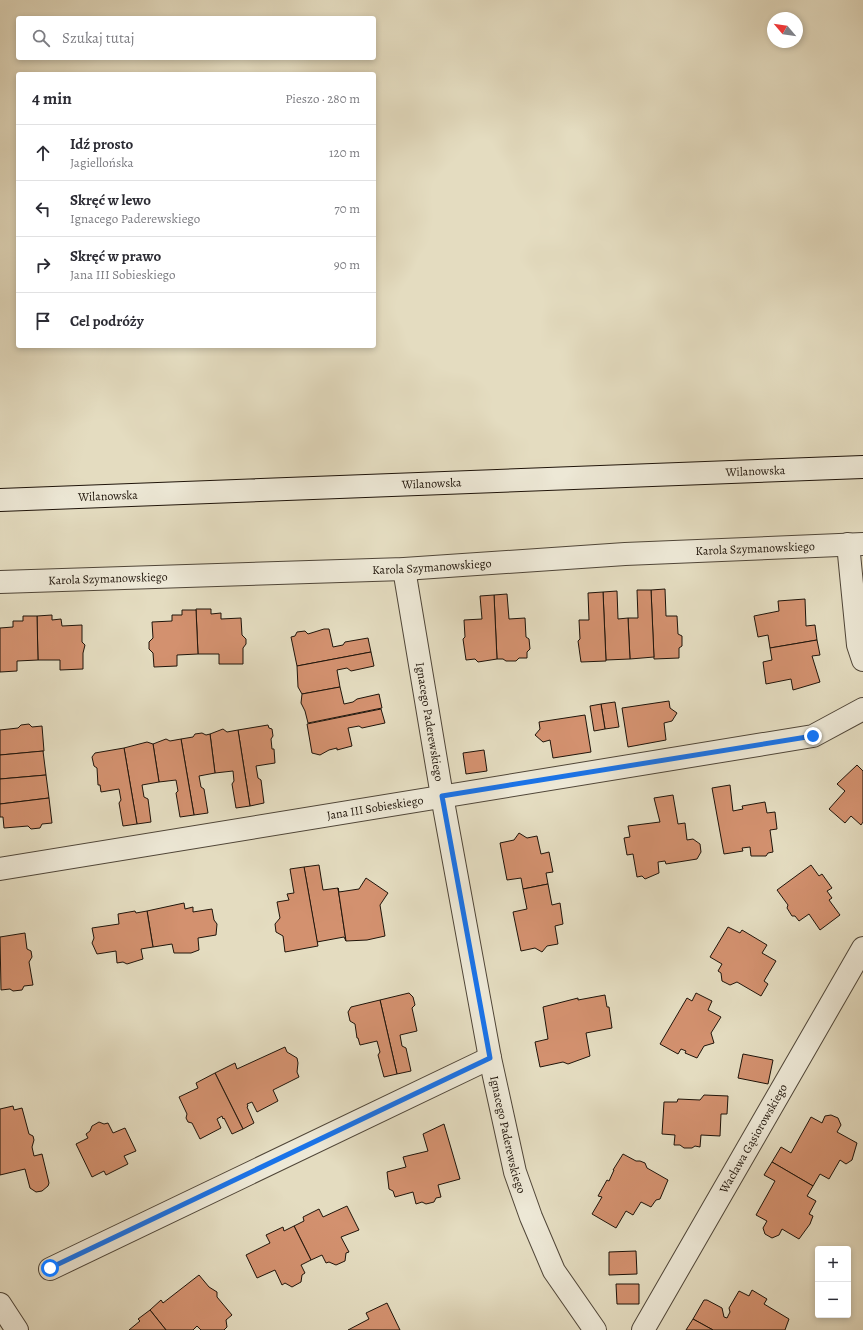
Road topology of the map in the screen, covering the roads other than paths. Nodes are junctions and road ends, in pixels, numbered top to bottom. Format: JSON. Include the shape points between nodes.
{"nodes":[{"id":1,"x":863,"y":467,"type":"edge"},
{"id":2,"x":0,"y":500,"type":"edge"},
{"id":3,"x":855,"y":544,"type":"edge"},
{"id":4,"x":404,"y":569,"type":"junction"},
{"id":5,"x":0,"y":582,"type":"edge"},
{"id":6,"x":863,"y":660,"type":"edge"},
{"id":7,"x":863,"y":709,"type":"edge"},
{"id":8,"x":442,"y":796,"type":"junction"},
{"id":9,"x":0,"y":869,"type":"edge"},
{"id":10,"x":863,"y":948,"type":"edge"},
{"id":11,"x":490,"y":1058,"type":"junction"},
{"id":12,"x":50,"y":1268,"type":"dead end"},
{"id":13,"x":0,"y":1304,"type":"edge"},
{"id":14,"x":17,"y":1330,"type":"edge"},
{"id":15,"x":595,"y":1330,"type":"edge"},
{"id":16,"x":643,"y":1330,"type":"edge"}],
"edges":[{"from":1,"to":2,"type":"street","name":"Wilanowska"},
{"from":3,"to":4,"type":"street","name":"Karola Szymanowskiego","via":[[625,554]]},
{"from":3,"to":6,"type":"street","via":[[858,645]]},
{"from":4,"to":5,"type":"street","name":"Karola Szymanowskiego"},
{"from":4,"to":8,"type":"street","name":"Ignacego Paderewskiego"},
{"from":7,"to":8,"type":"street","name":"Jana III Sobieskiego","via":[[813,736]]},
{"from":8,"to":9,"type":"street","name":"Jana III Sobieskiego"},
{"from":8,"to":11,"type":"street","name":"Ignacego Paderewskiego"},
{"from":10,"to":16,"type":"street","name":"Wacława Gąsiorowskiego"},
{"from":11,"to":12,"type":"street"},
{"from":11,"to":15,"type":"street","name":"Ignacego Paderewskiego","via":[[515,1172],[531,1217],[554,1271]]},
{"from":13,"to":14,"type":"street"}]}
